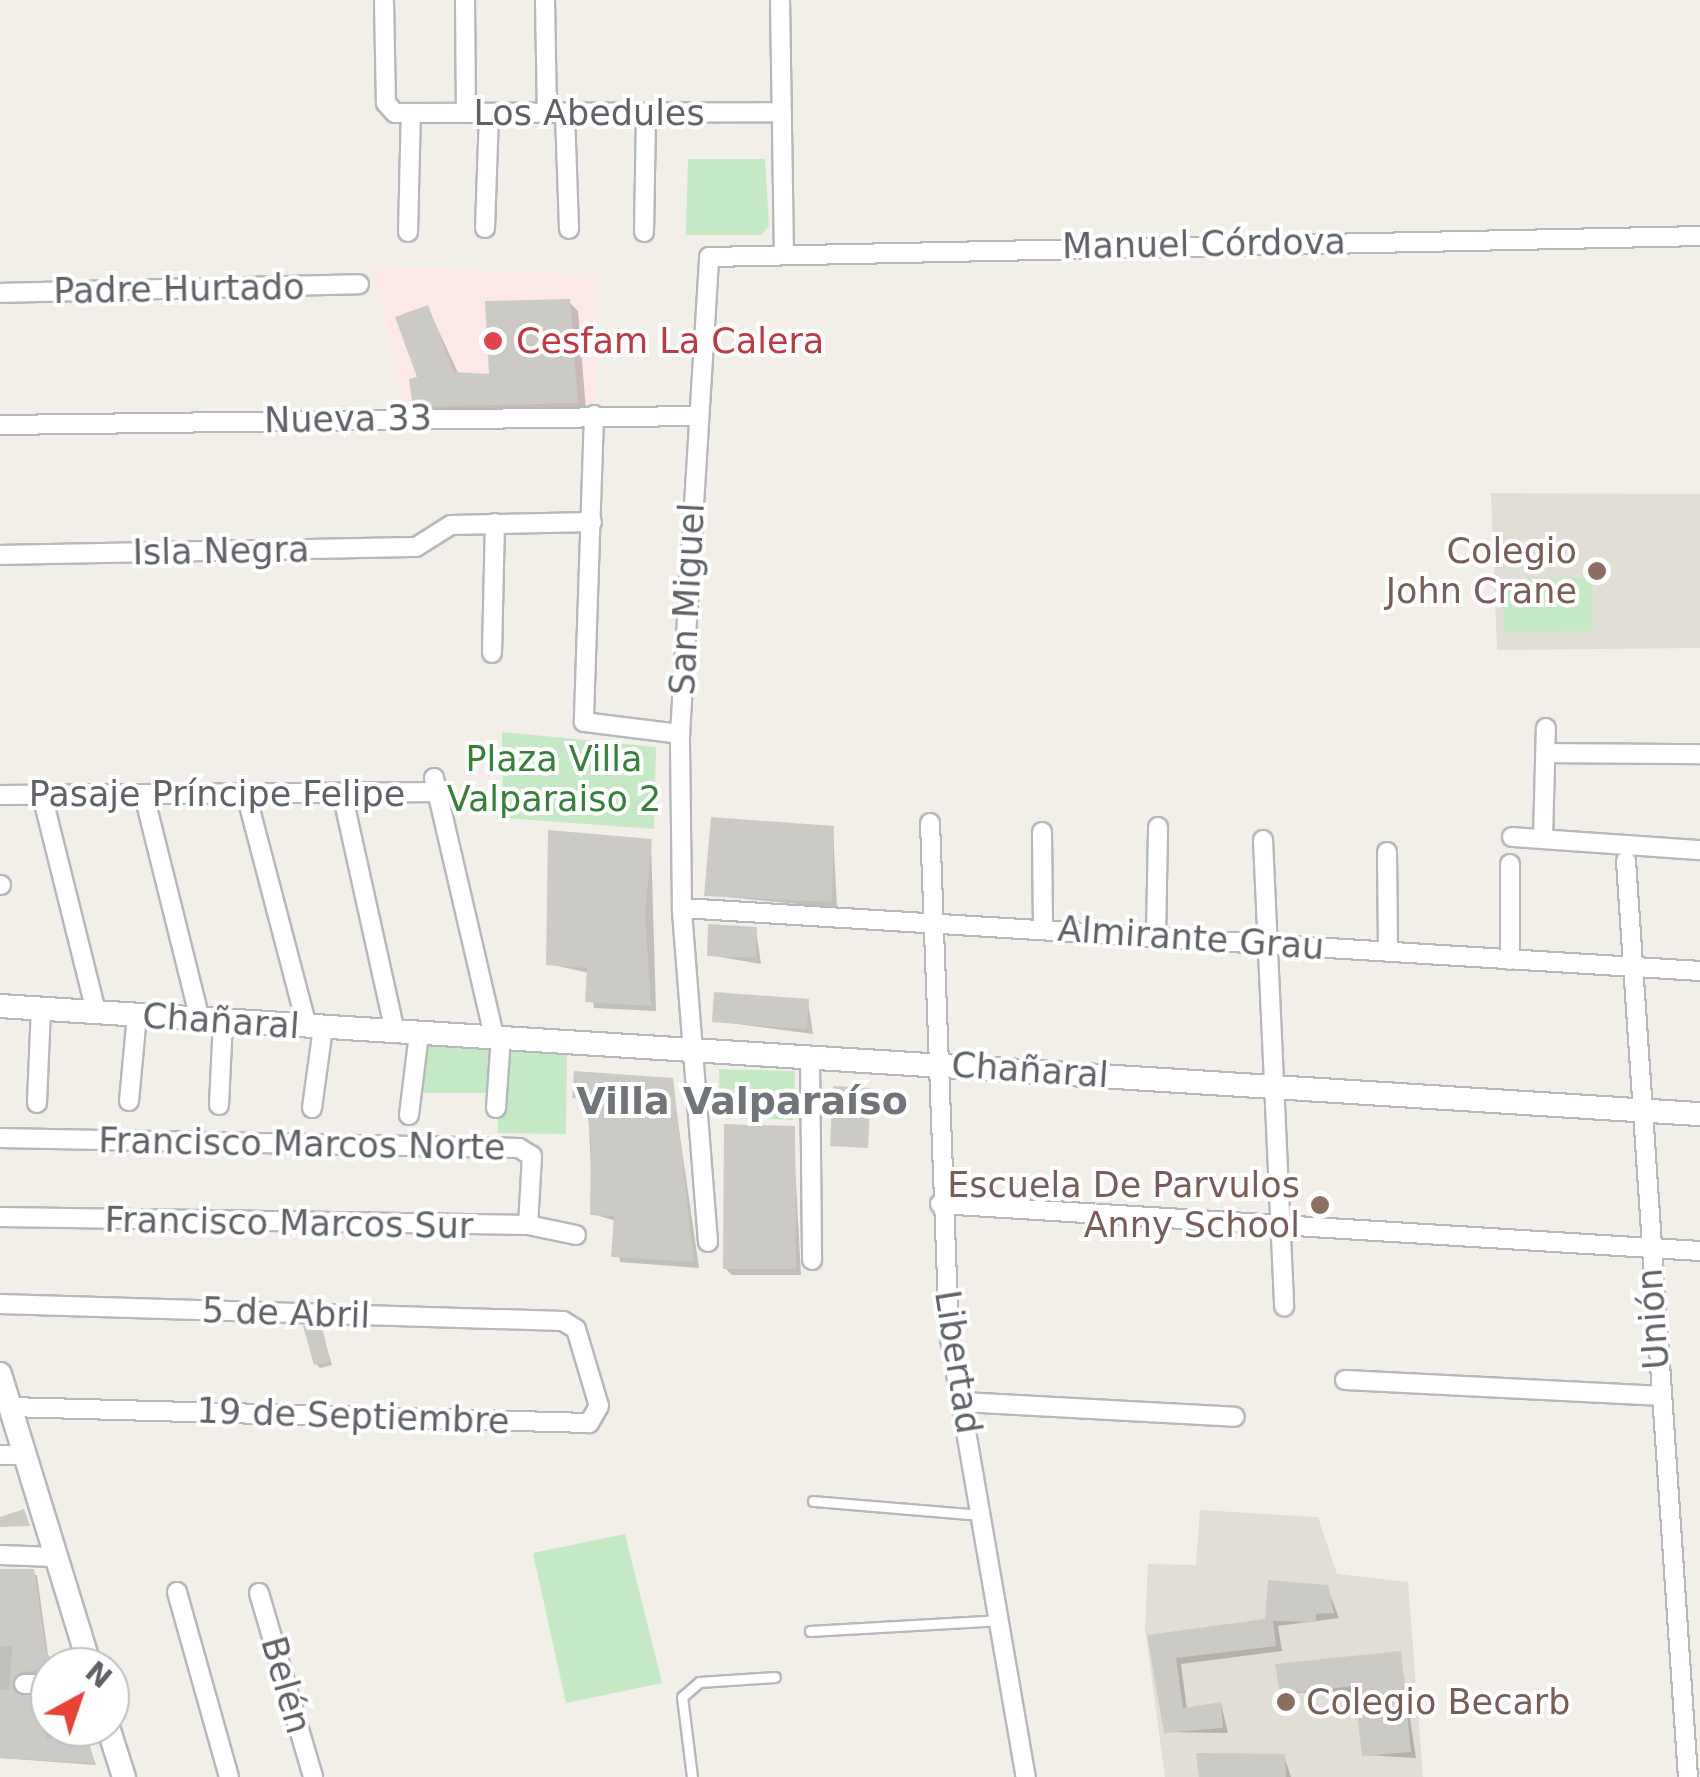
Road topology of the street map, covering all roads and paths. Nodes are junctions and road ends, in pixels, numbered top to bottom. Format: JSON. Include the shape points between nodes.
{"nodes":[{"id":1,"x":465,"y":0,"type":"edge"},
{"id":2,"x":545,"y":0,"type":"edge"},
{"id":3,"x":780,"y":0,"type":"edge"},
{"id":4,"x":384,"y":2,"type":"edge"},
{"id":5,"x":782,"y":112,"type":"junction"},
{"id":6,"x":403,"y":113,"type":"junction"},
{"id":7,"x":466,"y":113,"type":"junction"},
{"id":8,"x":489,"y":113,"type":"junction"},
{"id":9,"x":556,"y":114,"type":"junction"},
{"id":10,"x":646,"y":114,"type":"junction"},
{"id":11,"x":485,"y":228,"type":"dead end"},
{"id":12,"x":570,"y":230,"type":"dead end"},
{"id":13,"x":408,"y":232,"type":"dead end"},
{"id":14,"x":644,"y":232,"type":"dead end"},
{"id":15,"x":1700,"y":236,"type":"edge"},
{"id":16,"x":784,"y":251,"type":"junction"},
{"id":17,"x":710,"y":257,"type":"joint"},
{"id":18,"x":358,"y":284,"type":"dead end"},
{"id":19,"x":0,"y":293,"type":"edge"},
{"id":20,"x":594,"y":415,"type":"junction"},
{"id":21,"x":696,"y":416,"type":"junction"},
{"id":22,"x":0,"y":425,"type":"edge"},
{"id":23,"x":592,"y":522,"type":"junction"},
{"id":24,"x":494,"y":523,"type":"junction"},
{"id":25,"x":0,"y":554,"type":"edge"},
{"id":26,"x":492,"y":654,"type":"dead end"},
{"id":27,"x":1546,"y":728,"type":"dead end"},
{"id":28,"x":680,"y":734,"type":"junction"},
{"id":29,"x":1547,"y":754,"type":"junction"},
{"id":30,"x":1700,"y":754,"type":"edge"},
{"id":31,"x":246,"y":794,"type":"junction"},
{"id":32,"x":342,"y":794,"type":"junction"},
{"id":33,"x":0,"y":795,"type":"edge"},
{"id":34,"x":42,"y":795,"type":"junction"},
{"id":35,"x":144,"y":795,"type":"junction"},
{"id":36,"x":930,"y":823,"type":"dead end"},
{"id":37,"x":1158,"y":827,"type":"dead end"},
{"id":38,"x":1042,"y":832,"type":"dead end"},
{"id":39,"x":1512,"y":837,"type":"dead end"},
{"id":40,"x":1543,"y":839,"type":"junction"},
{"id":41,"x":1264,"y":840,"type":"dead end"},
{"id":42,"x":1700,"y":850,"type":"edge"},
{"id":43,"x":1386,"y":852,"type":"dead end"},
{"id":44,"x":1626,"y":861,"type":"dead end"},
{"id":45,"x":1510,"y":864,"type":"dead end"},
{"id":46,"x":682,"y":908,"type":"junction"},
{"id":47,"x":932,"y":921,"type":"junction"},
{"id":48,"x":1043,"y":926,"type":"junction"},
{"id":49,"x":1156,"y":935,"type":"junction"},
{"id":50,"x":1266,"y":944,"type":"junction"},
{"id":51,"x":1388,"y":952,"type":"junction"},
{"id":52,"x":1510,"y":960,"type":"junction"},
{"id":53,"x":1632,"y":967,"type":"junction"},
{"id":54,"x":1700,"y":971,"type":"edge"},
{"id":55,"x":0,"y":1006,"type":"edge"},
{"id":56,"x":41,"y":1009,"type":"junction"},
{"id":57,"x":96,"y":1012,"type":"junction"},
{"id":58,"x":137,"y":1015,"type":"junction"},
{"id":59,"x":212,"y":1021,"type":"junction"},
{"id":60,"x":315,"y":1027,"type":"junction"},
{"id":61,"x":407,"y":1034,"type":"junction"},
{"id":62,"x":497,"y":1036,"type":"junction"},
{"id":63,"x":690,"y":1051,"type":"junction"},
{"id":64,"x":810,"y":1060,"type":"junction"},
{"id":65,"x":934,"y":1064,"type":"junction"},
{"id":66,"x":1273,"y":1086,"type":"junction"},
{"id":67,"x":129,"y":1101,"type":"dead end"},
{"id":68,"x":37,"y":1103,"type":"dead end"},
{"id":69,"x":219,"y":1105,"type":"dead end"},
{"id":70,"x":312,"y":1108,"type":"dead end"},
{"id":71,"x":496,"y":1108,"type":"dead end"},
{"id":72,"x":1638,"y":1110,"type":"junction"},
{"id":73,"x":1700,"y":1114,"type":"edge"},
{"id":74,"x":409,"y":1115,"type":"dead end"},
{"id":75,"x":0,"y":1138,"type":"edge"},
{"id":76,"x":940,"y":1204,"type":"junction"},
{"id":77,"x":0,"y":1217,"type":"edge"},
{"id":78,"x":528,"y":1225,"type":"junction"},
{"id":79,"x":1278,"y":1225,"type":"junction"},
{"id":80,"x":576,"y":1236,"type":"dead end"},
{"id":81,"x":708,"y":1242,"type":"dead end"},
{"id":82,"x":1648,"y":1248,"type":"junction"},
{"id":83,"x":1700,"y":1251,"type":"edge"},
{"id":84,"x":812,"y":1260,"type":"dead end"},
{"id":85,"x":0,"y":1304,"type":"edge"},
{"id":86,"x":1284,"y":1307,"type":"dead end"},
{"id":87,"x":572,"y":1324,"type":"joint"},
{"id":88,"x":0,"y":1374,"type":"edge"},
{"id":89,"x":1345,"y":1380,"type":"dead end"},
{"id":90,"x":1659,"y":1396,"type":"junction"},
{"id":91,"x":962,"y":1402,"type":"junction"},
{"id":92,"x":9,"y":1407,"type":"junction"},
{"id":93,"x":1235,"y":1416,"type":"dead end"},
{"id":94,"x":0,"y":1455,"type":"edge"},
{"id":95,"x":24,"y":1455,"type":"junction"},
{"id":96,"x":812,"y":1501,"type":"dead end"},
{"id":97,"x":984,"y":1516,"type":"junction"},
{"id":98,"x":0,"y":1556,"type":"edge"},
{"id":99,"x":56,"y":1557,"type":"junction"},
{"id":100,"x":176,"y":1592,"type":"dead end"},
{"id":101,"x":259,"y":1593,"type":"dead end"},
{"id":102,"x":1002,"y":1620,"type":"junction"},
{"id":103,"x":810,"y":1631,"type":"dead end"},
{"id":104,"x":84,"y":1647,"type":"edge"},
{"id":105,"x":775,"y":1676,"type":"dead end"},
{"id":106,"x":24,"y":1684,"type":"dead end"},
{"id":107,"x":30,"y":1684,"type":"edge"},
{"id":108,"x":114,"y":1747,"type":"edge"},
{"id":109,"x":124,"y":1777,"type":"edge"},
{"id":110,"x":229,"y":1777,"type":"edge"},
{"id":111,"x":314,"y":1777,"type":"edge"},
{"id":112,"x":692,"y":1777,"type":"edge"},
{"id":113,"x":1026,"y":1777,"type":"edge"},
{"id":114,"x":1688,"y":1777,"type":"edge"}],
"edges":[{"from":1,"to":7,"type":"street"},
{"from":2,"to":9,"type":"street"},
{"from":3,"to":5,"type":"street"},
{"from":4,"to":6,"type":"street","via":[[386,102]]},
{"from":5,"to":10,"type":"street","name":"Los Abedules"},
{"from":5,"to":16,"type":"street"},
{"from":6,"to":7,"type":"street","name":"Los Abedules"},
{"from":6,"to":13,"type":"street"},
{"from":7,"to":8,"type":"street","name":"Los Abedules"},
{"from":8,"to":9,"type":"street","name":"Los Abedules"},
{"from":8,"to":11,"type":"street"},
{"from":9,"to":10,"type":"street","name":"Los Abedules"},
{"from":9,"to":12,"type":"street"},
{"from":10,"to":14,"type":"street"},
{"from":15,"to":16,"type":"street","name":"Manuel Córdova"},
{"from":16,"to":17,"type":"street","name":"Manuel Córdova"},
{"from":17,"to":21,"type":"street","name":"San Miguel"},
{"from":18,"to":19,"type":"street","name":"Padre Hurtado"},
{"from":20,"to":21,"type":"street","name":"Nueva 33"},
{"from":20,"to":22,"type":"street","name":"Nueva 33"},
{"from":20,"to":23,"type":"street"},
{"from":21,"to":28,"type":"street","name":"San Miguel"},
{"from":23,"to":24,"type":"street","name":"Isla Negra"},
{"from":23,"to":28,"type":"street","via":[[584,722]]},
{"from":24,"to":25,"type":"street","name":"Isla Negra","via":[[436,530],[416,547]]},
{"from":24,"to":26,"type":"street"},
{"from":27,"to":29,"type":"street"},
{"from":28,"to":46,"type":"street","name":"San Miguel"},
{"from":29,"to":30,"type":"street"},
{"from":29,"to":40,"type":"street"},
{"from":31,"to":32,"type":"street","name":"Pasaje Príncipe Felipe"},
{"from":31,"to":35,"type":"street","name":"Pasaje Príncipe Felipe"},
{"from":31,"to":60,"type":"street"},
{"from":32,"to":61,"type":"street"},
{"from":32,"to":62,"type":"street","name":"Pasaje Príncipe Felipe","via":[[434,785]]},
{"from":33,"to":34,"type":"street","name":"Pasaje Príncipe Felipe"},
{"from":34,"to":35,"type":"street","name":"Pasaje Príncipe Felipe"},
{"from":34,"to":57,"type":"street"},
{"from":35,"to":59,"type":"street"},
{"from":36,"to":47,"type":"street","name":"Libertad"},
{"from":37,"to":49,"type":"street"},
{"from":38,"to":48,"type":"street"},
{"from":39,"to":40,"type":"street"},
{"from":40,"to":42,"type":"street"},
{"from":41,"to":50,"type":"street"},
{"from":43,"to":51,"type":"street"},
{"from":44,"to":53,"type":"street","name":"Unión"},
{"from":45,"to":52,"type":"street"},
{"from":46,"to":47,"type":"street","name":"Almirante Grau"},
{"from":46,"to":63,"type":"street","name":"San Miguel"},
{"from":47,"to":48,"type":"street","name":"Almirante Grau"},
{"from":47,"to":65,"type":"street","name":"Libertad"},
{"from":48,"to":49,"type":"street","name":"Almirante Grau"},
{"from":49,"to":50,"type":"street","name":"Almirante Grau"},
{"from":50,"to":51,"type":"street","name":"Almirante Grau"},
{"from":50,"to":66,"type":"street"},
{"from":51,"to":52,"type":"street","name":"Almirante Grau"},
{"from":52,"to":53,"type":"street","name":"Almirante Grau"},
{"from":53,"to":54,"type":"street","name":"Almirante Grau"},
{"from":53,"to":72,"type":"street","name":"Unión"},
{"from":55,"to":56,"type":"street","name":"Chañaral"},
{"from":56,"to":57,"type":"street","name":"Chañaral"},
{"from":56,"to":68,"type":"street"},
{"from":57,"to":58,"type":"street","name":"Chañaral"},
{"from":58,"to":59,"type":"street","name":"Chañaral"},
{"from":58,"to":67,"type":"street"},
{"from":59,"to":60,"type":"street","name":"Chañaral"},
{"from":59,"to":69,"type":"street"},
{"from":60,"to":61,"type":"street","name":"Chañaral"},
{"from":60,"to":70,"type":"street"},
{"from":61,"to":62,"type":"street","name":"Chañaral"},
{"from":61,"to":74,"type":"street"},
{"from":62,"to":63,"type":"street","name":"Chañaral"},
{"from":62,"to":71,"type":"street"},
{"from":63,"to":64,"type":"street","name":"Chañaral"},
{"from":63,"to":81,"type":"street","name":"San Miguel"},
{"from":64,"to":65,"type":"street","name":"Chañaral"},
{"from":64,"to":84,"type":"street"},
{"from":65,"to":66,"type":"street","name":"Chañaral"},
{"from":65,"to":76,"type":"street","name":"Libertad"},
{"from":66,"to":72,"type":"street","name":"Chañaral"},
{"from":66,"to":79,"type":"street"},
{"from":72,"to":73,"type":"street","name":"Chañaral"},
{"from":72,"to":82,"type":"street","name":"Unión"},
{"from":75,"to":78,"type":"street","name":"Francisco Marcos Norte","via":[[519,1148],[532,1156]]},
{"from":76,"to":79,"type":"street"},
{"from":76,"to":91,"type":"street","name":"Libertad"},
{"from":77,"to":78,"type":"street","name":"Francisco Marcos Sur"},
{"from":78,"to":80,"type":"street","name":"Francisco Marcos Sur"},
{"from":79,"to":82,"type":"street"},
{"from":79,"to":86,"type":"street"},
{"from":82,"to":83,"type":"street"},
{"from":82,"to":90,"type":"street","name":"Unión"},
{"from":85,"to":87,"type":"street","name":"5 de Abril"},
{"from":87,"to":92,"type":"street","name":"19 de Septiembre","via":[[598,1406],[589,1423]]},
{"from":88,"to":92,"type":"street"},
{"from":89,"to":90,"type":"street"},
{"from":90,"to":114,"type":"street","name":"Unión"},
{"from":91,"to":93,"type":"street"},
{"from":91,"to":97,"type":"street","name":"Libertad"},
{"from":92,"to":95,"type":"street"},
{"from":94,"to":95,"type":"street"},
{"from":95,"to":99,"type":"street"},
{"from":96,"to":97,"type":"lane"},
{"from":97,"to":102,"type":"street","name":"Libertad"},
{"from":98,"to":99,"type":"street"},
{"from":99,"to":104,"type":"street"},
{"from":100,"to":110,"type":"street"},
{"from":101,"to":111,"type":"street","name":"Belén"},
{"from":102,"to":103,"type":"lane"},
{"from":102,"to":113,"type":"street","name":"Libertad"},
{"from":105,"to":112,"type":"lane","via":[[700,1682],[682,1697]]},
{"from":106,"to":107,"type":"street"},
{"from":108,"to":109,"type":"street"}]}
